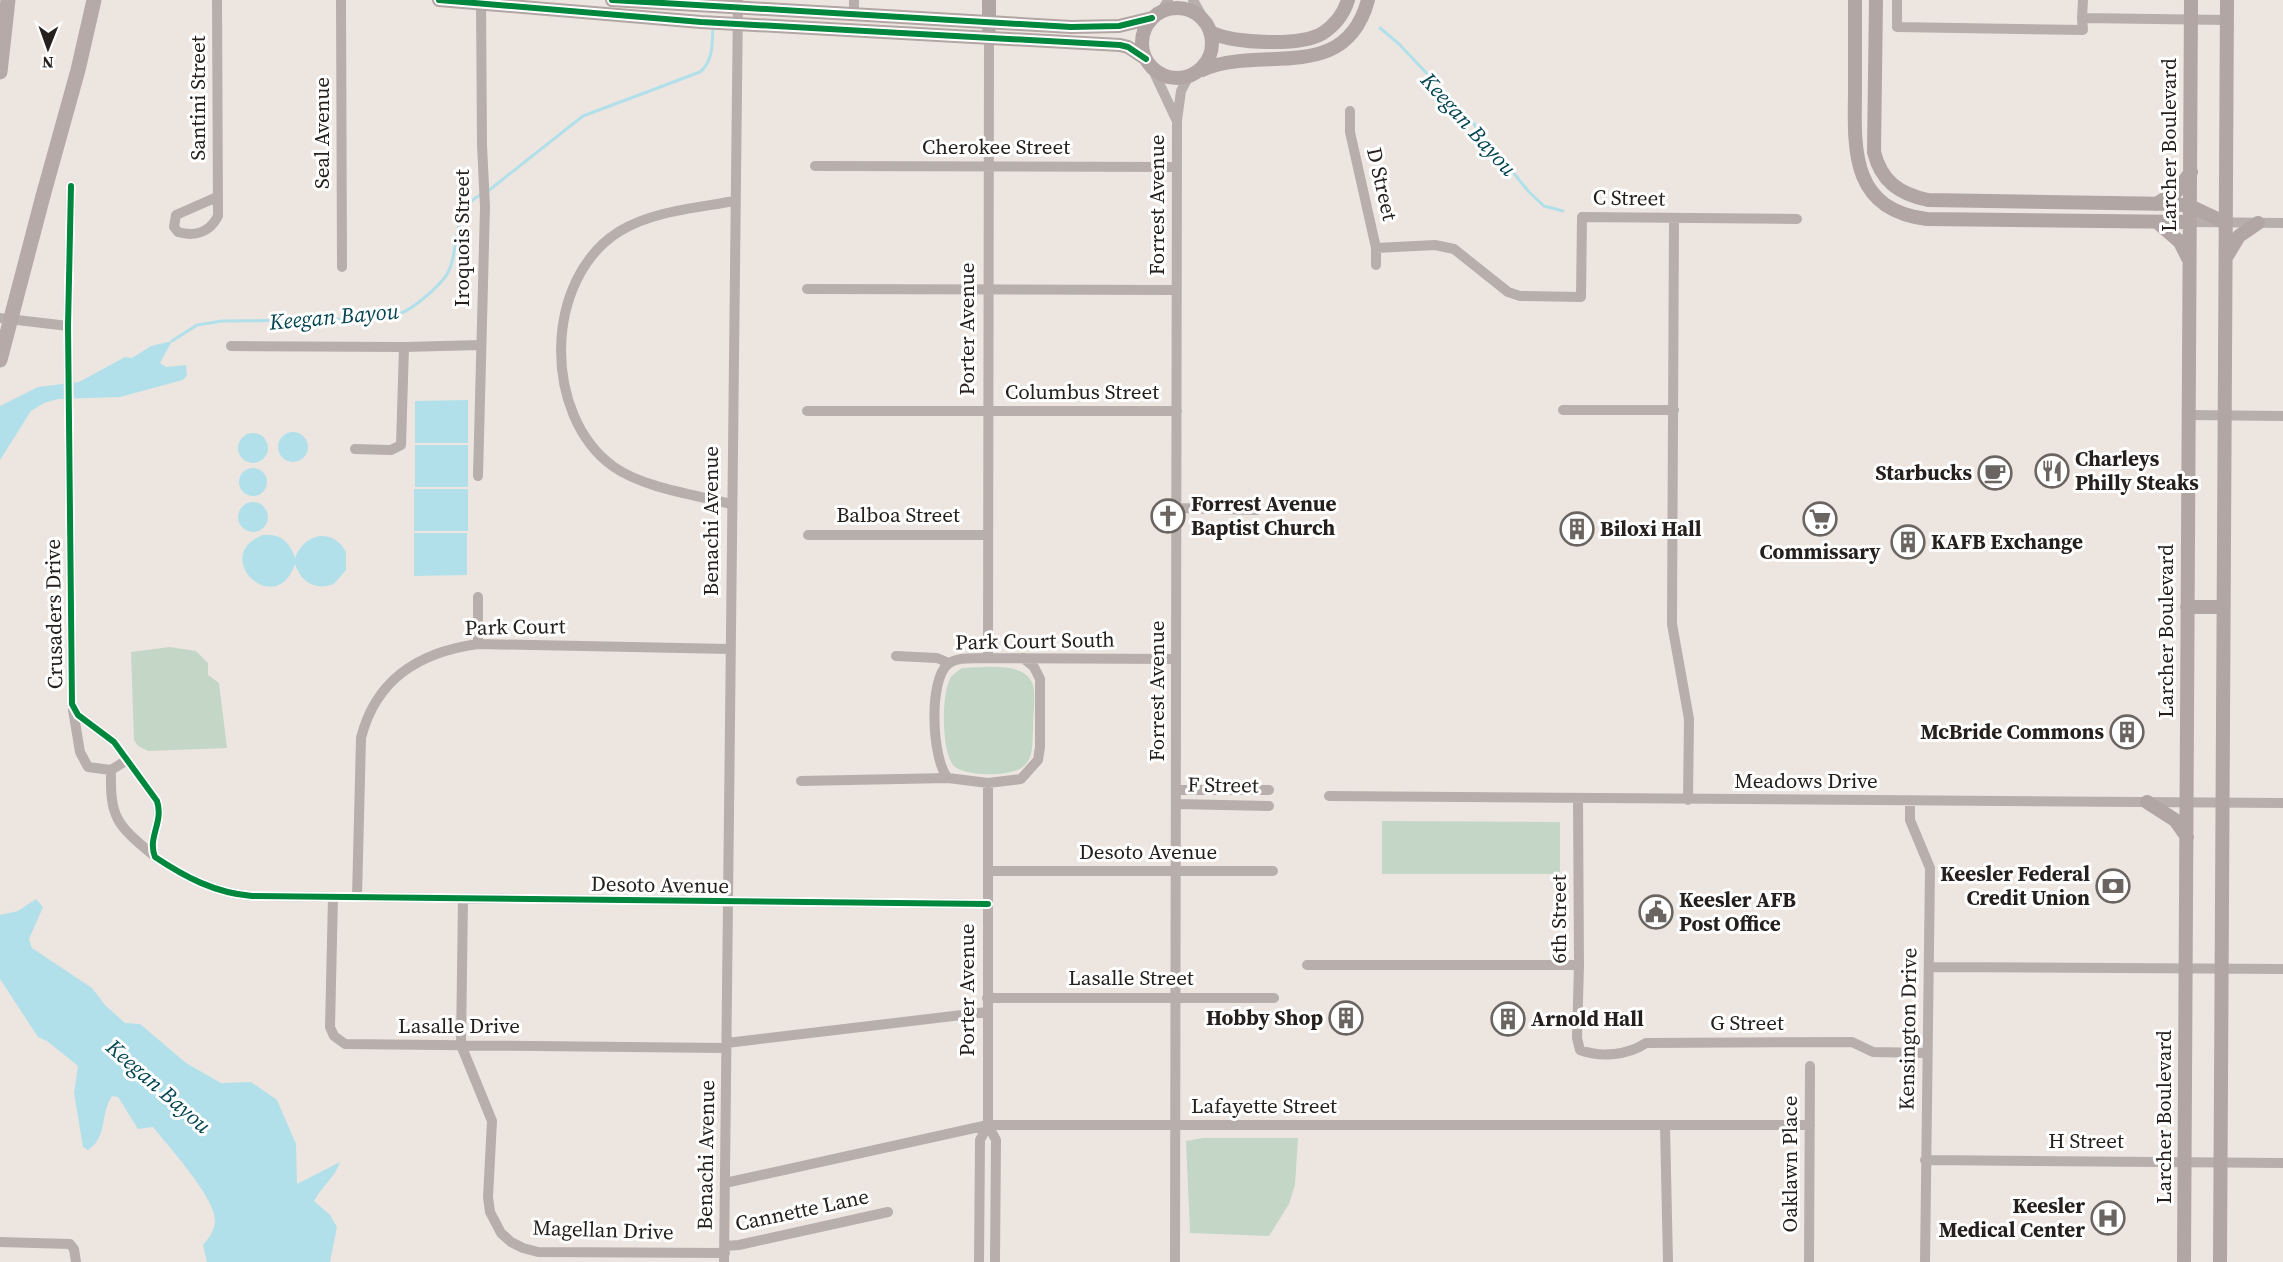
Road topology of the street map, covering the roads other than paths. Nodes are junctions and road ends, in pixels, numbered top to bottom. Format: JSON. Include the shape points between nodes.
{"nodes":[{"id":1,"x":8,"y":0,"type":"edge"},
{"id":2,"x":94,"y":0,"type":"edge"},
{"id":3,"x":217,"y":0,"type":"edge"},
{"id":4,"x":341,"y":0,"type":"edge"},
{"id":5,"x":439,"y":0,"type":"edge"},
{"id":6,"x":621,"y":0,"type":"edge"},
{"id":7,"x":989,"y":0,"type":"edge"},
{"id":8,"x":1193,"y":0,"type":"edge"},
{"id":9,"x":1348,"y":0,"type":"edge"},
{"id":10,"x":1368,"y":0,"type":"edge"},
{"id":11,"x":1855,"y":0,"type":"edge"},
{"id":12,"x":1876,"y":0,"type":"edge"},
{"id":13,"x":1897,"y":0,"type":"edge"},
{"id":14,"x":2083,"y":0,"type":"edge"},
{"id":15,"x":2191,"y":0,"type":"edge"},
{"id":16,"x":2227,"y":0,"type":"edge"},
{"id":17,"x":481,"y":2,"type":"edge"},
{"id":18,"x":738,"y":3,"type":"edge"},
{"id":19,"x":854,"y":7,"type":"edge"},
{"id":20,"x":1160,"y":10,"type":"edge"},
{"id":21,"x":1203,"y":18,"type":"junction"},
{"id":22,"x":2082,"y":18,"type":"junction"},
{"id":23,"x":2191,"y":19,"type":"junction"},
{"id":24,"x":2227,"y":20,"type":"junction"},
{"id":25,"x":989,"y":21,"type":"junction"},
{"id":26,"x":738,"y":24,"type":"junction"},
{"id":27,"x":1212,"y":33,"type":"junction"},
{"id":28,"x":989,"y":36,"type":"junction"},
{"id":29,"x":1149,"y":63,"type":"junction"},
{"id":30,"x":0,"y":72,"type":"edge"},
{"id":31,"x":1193,"y":74,"type":"junction"},
{"id":32,"x":1350,"y":111,"type":"dead end"},
{"id":33,"x":1177,"y":120,"type":"junction"},
{"id":34,"x":815,"y":166,"type":"dead end"},
{"id":35,"x":989,"y":166,"type":"junction"},
{"id":36,"x":1176,"y":167,"type":"junction"},
{"id":37,"x":2191,"y":172,"type":"junction"},
{"id":38,"x":71,"y":186,"type":"dead end"},
{"id":39,"x":218,"y":197,"type":"junction"},
{"id":40,"x":734,"y":201,"type":"junction"},
{"id":41,"x":2156,"y":204,"type":"junction"},
{"id":42,"x":2190,"y":206,"type":"junction"},
{"id":43,"x":1674,"y":218,"type":"junction"},
{"id":44,"x":1797,"y":219,"type":"dead end"},
{"id":45,"x":2157,"y":222,"type":"junction"},
{"id":46,"x":2190,"y":222,"type":"junction"},
{"id":47,"x":2226,"y":223,"type":"junction"},
{"id":48,"x":2258,"y":223,"type":"junction"},
{"id":49,"x":2283,"y":223,"type":"edge"},
{"id":50,"x":1376,"y":248,"type":"junction"},
{"id":51,"x":2225,"y":261,"type":"junction"},
{"id":52,"x":2190,"y":262,"type":"junction"},
{"id":53,"x":1376,"y":265,"type":"dead end"},
{"id":54,"x":342,"y":267,"type":"dead end"},
{"id":55,"x":807,"y":289,"type":"dead end"},
{"id":56,"x":988,"y":289,"type":"junction"},
{"id":57,"x":1176,"y":290,"type":"junction"},
{"id":58,"x":0,"y":318,"type":"edge"},
{"id":59,"x":68,"y":326,"type":"junction"},
{"id":60,"x":480,"y":345,"type":"junction"},
{"id":61,"x":231,"y":346,"type":"dead end"},
{"id":62,"x":404,"y":347,"type":"junction"},
{"id":63,"x":0,"y":360,"type":"edge"},
{"id":64,"x":1563,"y":410,"type":"dead end"},
{"id":65,"x":1674,"y":410,"type":"junction"},
{"id":66,"x":807,"y":411,"type":"dead end"},
{"id":67,"x":988,"y":411,"type":"junction"},
{"id":68,"x":1177,"y":411,"type":"junction"},
{"id":69,"x":2188,"y":415,"type":"junction"},
{"id":70,"x":2224,"y":416,"type":"junction"},
{"id":71,"x":2283,"y":416,"type":"edge"},
{"id":72,"x":355,"y":449,"type":"dead end"},
{"id":73,"x":478,"y":476,"type":"dead end"},
{"id":74,"x":731,"y":504,"type":"junction"},
{"id":75,"x":1176,"y":508,"type":"junction"},
{"id":76,"x":1257,"y":510,"type":"dead end"},
{"id":77,"x":808,"y":534,"type":"dead end"},
{"id":78,"x":987,"y":535,"type":"junction"},
{"id":79,"x":478,"y":597,"type":"dead end"},
{"id":80,"x":2187,"y":607,"type":"junction"},
{"id":81,"x":2223,"y":608,"type":"junction"},
{"id":82,"x":478,"y":644,"type":"junction"},
{"id":83,"x":730,"y":649,"type":"junction"},
{"id":84,"x":896,"y":656,"type":"dead end"},
{"id":85,"x":988,"y":658,"type":"junction"},
{"id":86,"x":1023,"y":658,"type":"junction"},
{"id":87,"x":1176,"y":659,"type":"junction"},
{"id":88,"x":949,"y":663,"type":"junction"},
{"id":89,"x":72,"y":704,"type":"junction"},
{"id":90,"x":127,"y":760,"type":"junction"},
{"id":91,"x":111,"y":770,"type":"junction"},
{"id":92,"x":948,"y":778,"type":"junction"},
{"id":93,"x":801,"y":781,"type":"dead end"},
{"id":94,"x":988,"y":783,"type":"junction"},
{"id":95,"x":1176,"y":790,"type":"junction"},
{"id":96,"x":1269,"y":790,"type":"dead end"},
{"id":97,"x":1329,"y":796,"type":"dead end"},
{"id":98,"x":1578,"y":799,"type":"junction"},
{"id":99,"x":1688,"y":800,"type":"junction"},
{"id":100,"x":1910,"y":801,"type":"junction"},
{"id":101,"x":2147,"y":802,"type":"junction"},
{"id":102,"x":2187,"y":803,"type":"junction"},
{"id":103,"x":2223,"y":803,"type":"junction"},
{"id":104,"x":2283,"y":803,"type":"edge"},
{"id":105,"x":1176,"y":804,"type":"junction"},
{"id":106,"x":1269,"y":806,"type":"dead end"},
{"id":107,"x":2187,"y":837,"type":"junction"},
{"id":108,"x":155,"y":857,"type":"junction"},
{"id":109,"x":988,"y":871,"type":"junction"},
{"id":110,"x":1176,"y":871,"type":"junction"},
{"id":111,"x":1273,"y":871,"type":"dead end"},
{"id":112,"x":333,"y":897,"type":"junction"},
{"id":113,"x":357,"y":897,"type":"junction"},
{"id":114,"x":463,"y":899,"type":"junction"},
{"id":115,"x":728,"y":903,"type":"junction"},
{"id":116,"x":988,"y":904,"type":"junction"},
{"id":117,"x":1307,"y":965,"type":"dead end"},
{"id":118,"x":1579,"y":965,"type":"junction"},
{"id":119,"x":1929,"y":967,"type":"junction"},
{"id":120,"x":2186,"y":969,"type":"junction"},
{"id":121,"x":2222,"y":969,"type":"junction"},
{"id":122,"x":2283,"y":969,"type":"edge"},
{"id":123,"x":987,"y":998,"type":"junction"},
{"id":124,"x":1274,"y":998,"type":"dead end"},
{"id":125,"x":1174,"y":999,"type":"junction"},
{"id":126,"x":987,"y":1012,"type":"junction"},
{"id":127,"x":1577,"y":1038,"type":"joint"},
{"id":128,"x":461,"y":1045,"type":"junction"},
{"id":129,"x":727,"y":1045,"type":"junction"},
{"id":130,"x":1927,"y":1053,"type":"junction"},
{"id":131,"x":1810,"y":1066,"type":"dead end"},
{"id":132,"x":988,"y":1125,"type":"junction"},
{"id":133,"x":1665,"y":1125,"type":"junction"},
{"id":134,"x":1810,"y":1125,"type":"junction"},
{"id":135,"x":1173,"y":1126,"type":"junction"},
{"id":136,"x":1925,"y":1160,"type":"junction"},
{"id":137,"x":2184,"y":1162,"type":"junction"},
{"id":138,"x":2220,"y":1162,"type":"junction"},
{"id":139,"x":2283,"y":1163,"type":"edge"},
{"id":140,"x":725,"y":1183,"type":"junction"},
{"id":141,"x":888,"y":1212,"type":"dead end"},
{"id":142,"x":0,"y":1242,"type":"edge"},
{"id":143,"x":724,"y":1254,"type":"edge"},
{"id":144,"x":76,"y":1262,"type":"edge"},
{"id":145,"x":979,"y":1262,"type":"edge"},
{"id":146,"x":995,"y":1262,"type":"edge"},
{"id":147,"x":1175,"y":1262,"type":"edge"},
{"id":148,"x":1668,"y":1262,"type":"edge"},
{"id":149,"x":1809,"y":1262,"type":"edge"},
{"id":150,"x":1925,"y":1262,"type":"edge"},
{"id":151,"x":2184,"y":1262,"type":"edge"},
{"id":152,"x":2220,"y":1262,"type":"edge"}],
"edges":[{"from":1,"to":30,"type":"highway"},
{"from":2,"to":63,"type":"highway","bridge":true},
{"from":3,"to":39,"type":"street","name":"Santini Street"},
{"from":4,"to":54,"type":"street","name":"Seal Avenue"},
{"from":5,"to":17,"type":"main road"},
{"from":6,"to":18,"type":"main road","via":[[722,6]]},
{"from":7,"to":25,"type":"main road","name":"Porter Avenue"},
{"from":8,"to":21,"type":"street"},
{"from":9,"to":27,"type":"main road","via":[[1338,19],[1323,33],[1305,39],[1242,40]]},
{"from":10,"to":31,"type":"main road","via":[[1356,29],[1338,45],[1311,57],[1229,61]]},
{"from":11,"to":45,"type":"main road","via":[[1856,155],[1865,183],[1883,204],[1927,219]]},
{"from":12,"to":41,"type":"main road","via":[[1874,152],[1882,174],[1894,187],[1928,200]]},
{"from":13,"to":22,"type":"street","via":[[1897,27],[2083,30]]},
{"from":14,"to":22,"type":"street"},
{"from":15,"to":23,"type":"main road","name":"Larcher Boulevard"},
{"from":16,"to":24,"type":"main road"},
{"from":17,"to":26,"type":"main road"},
{"from":17,"to":60,"type":"street","name":"Iroquois Street","via":[[485,207]]},
{"from":18,"to":19,"type":"main road"},
{"from":18,"to":26,"type":"street","name":"Benachi Avenue"},
{"from":19,"to":25,"type":"main road"},
{"from":20,"to":21,"type":"main road","via":[[1184,8]]},
{"from":20,"to":25,"type":"main road","via":[[1103,27]]},
{"from":20,"to":29,"type":"main road","via":[[1142,38]]},
{"from":21,"to":27,"type":"main road"},
{"from":22,"to":23,"type":"street"},
{"from":23,"to":24,"type":"street"},
{"from":23,"to":37,"type":"main road","name":"Larcher Boulevard"},
{"from":24,"to":47,"type":"main road"},
{"from":25,"to":28,"type":"main road","name":"Porter Avenue"},
{"from":26,"to":28,"type":"main road"},
{"from":26,"to":40,"type":"street","name":"Benachi Avenue"},
{"from":27,"to":31,"type":"main road","via":[[1211,56]]},
{"from":28,"to":29,"type":"main road","via":[[1120,45]]},
{"from":28,"to":35,"type":"street","name":"Porter Avenue"},
{"from":29,"to":31,"type":"main road","via":[[1169,77]]},
{"from":29,"to":33,"type":"street","name":"Forrest Avenue"},
{"from":31,"to":33,"type":"street","name":"Forrest Avenue","via":[[1181,91]]},
{"from":32,"to":50,"type":"street","name":"D Street","via":[[1350,132]]},
{"from":33,"to":36,"type":"street","name":"Forrest Avenue"},
{"from":34,"to":35,"type":"street","name":"Cherokee Street"},
{"from":35,"to":36,"type":"street","name":"Cherokee Street"},
{"from":35,"to":56,"type":"street","name":"Porter Avenue"},
{"from":36,"to":57,"type":"street","name":"Forrest Avenue"},
{"from":37,"to":41,"type":"main road","via":[[2175,192]]},
{"from":37,"to":42,"type":"main road","name":"Larcher Boulevard"},
{"from":38,"to":59,"type":"street","name":"Crusaders Drive"},
{"from":39,"to":39,"type":"street","name":"Santini Street","via":[[214,225],[196,234],[178,232],[174,227],[176,214]]},
{"from":40,"to":74,"type":"street","name":"Benachi Avenue"},
{"from":40,"to":74,"type":"street","via":[[635,223],[599,247],[576,283],[560,354],[575,422],[599,455],[617,469],[642,480]]},
{"from":41,"to":42,"type":"main road"},
{"from":42,"to":46,"type":"main road","name":"Larcher Boulevard"},
{"from":42,"to":47,"type":"main road"},
{"from":43,"to":44,"type":"street","name":"C Street"},
{"from":43,"to":50,"type":"street","name":"C Street","via":[[1582,217],[1581,297],[1520,296],[1508,292],[1454,249],[1435,245]]},
{"from":43,"to":65,"type":"street"},
{"from":45,"to":46,"type":"main road"},
{"from":45,"to":52,"type":"main road","via":[[2180,242]]},
{"from":46,"to":47,"type":"street"},
{"from":46,"to":52,"type":"main road","name":"Larcher Boulevard"},
{"from":47,"to":48,"type":"street"},
{"from":47,"to":51,"type":"main road"},
{"from":48,"to":49,"type":"street"},
{"from":48,"to":51,"type":"main road","via":[[2239,236]]},
{"from":50,"to":53,"type":"street","name":"D Street"},
{"from":51,"to":70,"type":"main road"},
{"from":52,"to":69,"type":"main road","name":"Larcher Boulevard"},
{"from":55,"to":56,"type":"street"},
{"from":56,"to":57,"type":"street"},
{"from":56,"to":67,"type":"street","name":"Porter Avenue"},
{"from":57,"to":68,"type":"street","name":"Forrest Avenue"},
{"from":58,"to":59,"type":"street"},
{"from":59,"to":89,"type":"street","name":"Crusaders Drive"},
{"from":60,"to":62,"type":"street"},
{"from":60,"to":73,"type":"street","name":"Iroquois Street"},
{"from":61,"to":62,"type":"street"},
{"from":62,"to":72,"type":"street","via":[[401,445],[391,450]]},
{"from":64,"to":65,"type":"street"},
{"from":65,"to":99,"type":"street","via":[[1672,624],[1689,719]]},
{"from":66,"to":67,"type":"street","name":"Columbus Street"},
{"from":67,"to":68,"type":"street","name":"Columbus Street"},
{"from":67,"to":78,"type":"street","name":"Porter Avenue"},
{"from":68,"to":75,"type":"street","name":"Forrest Avenue"},
{"from":69,"to":70,"type":"street"},
{"from":69,"to":80,"type":"main road","name":"Larcher Boulevard"},
{"from":70,"to":71,"type":"street"},
{"from":70,"to":81,"type":"main road"},
{"from":74,"to":83,"type":"street","name":"Benachi Avenue"},
{"from":75,"to":76,"type":"street"},
{"from":75,"to":87,"type":"street","name":"Forrest Avenue"},
{"from":77,"to":78,"type":"street","name":"Balboa Street"},
{"from":78,"to":85,"type":"street","name":"Porter Avenue"},
{"from":79,"to":82,"type":"street"},
{"from":80,"to":81,"type":"main road"},
{"from":80,"to":102,"type":"main road","name":"Larcher Boulevard"},
{"from":81,"to":103,"type":"main road"},
{"from":82,"to":83,"type":"street","name":"Park Court"},
{"from":82,"to":113,"type":"street","name":"Park Court","via":[[425,658],[400,673],[380,694],[367,717],[359,767]]},
{"from":83,"to":115,"type":"street","name":"Benachi Avenue"},
{"from":84,"to":88,"type":"street","name":"Park Court South","via":[[937,658]]},
{"from":85,"to":86,"type":"street","name":"Park Court South"},
{"from":85,"to":88,"type":"street","name":"Park Court South"},
{"from":86,"to":87,"type":"street","name":"Park Court South"},
{"from":86,"to":94,"type":"street","via":[[1034,667],[1040,680],[1038,760],[1021,779]]},
{"from":87,"to":95,"type":"street","name":"Forrest Avenue"},
{"from":88,"to":92,"type":"street","via":[[938,679],[935,711],[937,760]]},
{"from":89,"to":90,"type":"street","name":"Crusaders Drive","via":[[78,715],[109,738]]},
{"from":89,"to":91,"type":"street","name":"Crusaders Drive","via":[[85,764],[94,770]]},
{"from":90,"to":91,"type":"street"},
{"from":90,"to":108,"type":"street","name":"Crusaders Drive","via":[[157,801],[159,824],[151,842]]},
{"from":91,"to":108,"type":"street","via":[[110,806],[114,816]]},
{"from":92,"to":93,"type":"street"},
{"from":92,"to":94,"type":"street"},
{"from":94,"to":109,"type":"street","name":"Porter Avenue"},
{"from":95,"to":96,"type":"street","name":"F Street"},
{"from":95,"to":105,"type":"street","name":"Forrest Avenue"},
{"from":97,"to":98,"type":"street","name":"Meadows Drive"},
{"from":98,"to":99,"type":"street","name":"Meadows Drive"},
{"from":98,"to":118,"type":"street","name":"6th Street"},
{"from":99,"to":100,"type":"street","name":"Meadows Drive"},
{"from":100,"to":101,"type":"street","name":"Meadows Drive"},
{"from":100,"to":119,"type":"street","name":"Kensington Drive","via":[[1910,820],[1930,868]]},
{"from":101,"to":102,"type":"street","name":"Meadows Drive"},
{"from":101,"to":107,"type":"main road","via":[[2175,820]]},
{"from":102,"to":103,"type":"street","name":"Meadows Drive"},
{"from":102,"to":107,"type":"main road","name":"Larcher Boulevard"},
{"from":103,"to":104,"type":"street","name":"Meadows Drive"},
{"from":103,"to":121,"type":"main road"},
{"from":105,"to":106,"type":"street","name":"F Street"},
{"from":105,"to":110,"type":"street","name":"Forrest Avenue"},
{"from":107,"to":120,"type":"main road","name":"Larcher Boulevard"},
{"from":108,"to":112,"type":"street","via":[[179,873],[229,894]]},
{"from":109,"to":110,"type":"street","name":"Desoto Avenue"},
{"from":109,"to":116,"type":"street","name":"Porter Avenue"},
{"from":110,"to":111,"type":"street","name":"Desoto Avenue"},
{"from":110,"to":125,"type":"street","name":"Forrest Avenue"},
{"from":112,"to":113,"type":"street","name":"Desoto Avenue"},
{"from":112,"to":128,"type":"street","name":"Lasalle Drive","via":[[330,1027],[334,1036],[353,1045]]},
{"from":113,"to":114,"type":"street","name":"Desoto Avenue"},
{"from":114,"to":115,"type":"street","name":"Desoto Avenue"},
{"from":114,"to":128,"type":"street"},
{"from":115,"to":116,"type":"street","name":"Desoto Avenue"},
{"from":115,"to":129,"type":"street","name":"Benachi Avenue"},
{"from":116,"to":123,"type":"street","name":"Porter Avenue"},
{"from":117,"to":118,"type":"street"},
{"from":118,"to":127,"type":"street","name":"6th Street"},
{"from":119,"to":120,"type":"street"},
{"from":119,"to":130,"type":"street","name":"Kensington Drive"},
{"from":120,"to":121,"type":"street"},
{"from":120,"to":137,"type":"main road","name":"Larcher Boulevard"},
{"from":121,"to":122,"type":"street"},
{"from":121,"to":138,"type":"main road"},
{"from":123,"to":125,"type":"street","name":"Lasalle Street"},
{"from":123,"to":126,"type":"street","name":"Porter Avenue"},
{"from":124,"to":125,"type":"street","name":"Lasalle Street"},
{"from":125,"to":135,"type":"street","name":"Forrest Avenue"},
{"from":126,"to":129,"type":"street"},
{"from":126,"to":132,"type":"street","name":"Porter Avenue"},
{"from":127,"to":130,"type":"street","name":"G Street","via":[[1580,1050],[1589,1053],[1626,1053],[1646,1043],[1852,1042],[1873,1052]]},
{"from":128,"to":129,"type":"street","name":"Lasalle Drive"},
{"from":128,"to":143,"type":"street","name":"Magellan Drive","via":[[492,1121],[490,1212],[501,1233],[512,1242],[538,1251]]},
{"from":129,"to":140,"type":"street","name":"Benachi Avenue"},
{"from":130,"to":136,"type":"street","name":"Kensington Drive"},
{"from":131,"to":134,"type":"street","name":"Oaklawn Place"},
{"from":132,"to":135,"type":"street","name":"Lafayette Street"},
{"from":132,"to":140,"type":"street","name":"Lafayette Street"},
{"from":132,"to":145,"type":"street","name":"Porter Avenue","via":[[980,1140]]},
{"from":132,"to":146,"type":"street","name":"Porter Avenue","via":[[996,1140]]},
{"from":133,"to":134,"type":"street","name":"Lafayette Street"},
{"from":133,"to":135,"type":"street","name":"Lafayette Street"},
{"from":133,"to":148,"type":"street"},
{"from":134,"to":149,"type":"street","name":"Oaklawn Place"},
{"from":135,"to":147,"type":"street","name":"Forrest Avenue"},
{"from":136,"to":137,"type":"street","name":"H Street"},
{"from":136,"to":150,"type":"street","name":"Kensington Drive"},
{"from":137,"to":138,"type":"street","name":"H Street"},
{"from":137,"to":151,"type":"main road","name":"Larcher Boulevard"},
{"from":138,"to":139,"type":"street","name":"H Street"},
{"from":138,"to":152,"type":"main road"},
{"from":140,"to":143,"type":"street","name":"Benachi Avenue"},
{"from":141,"to":143,"type":"street","name":"Cannette Lane","via":[[739,1245]]},
{"from":142,"to":144,"type":"street","via":[[70,1244]]}]}
